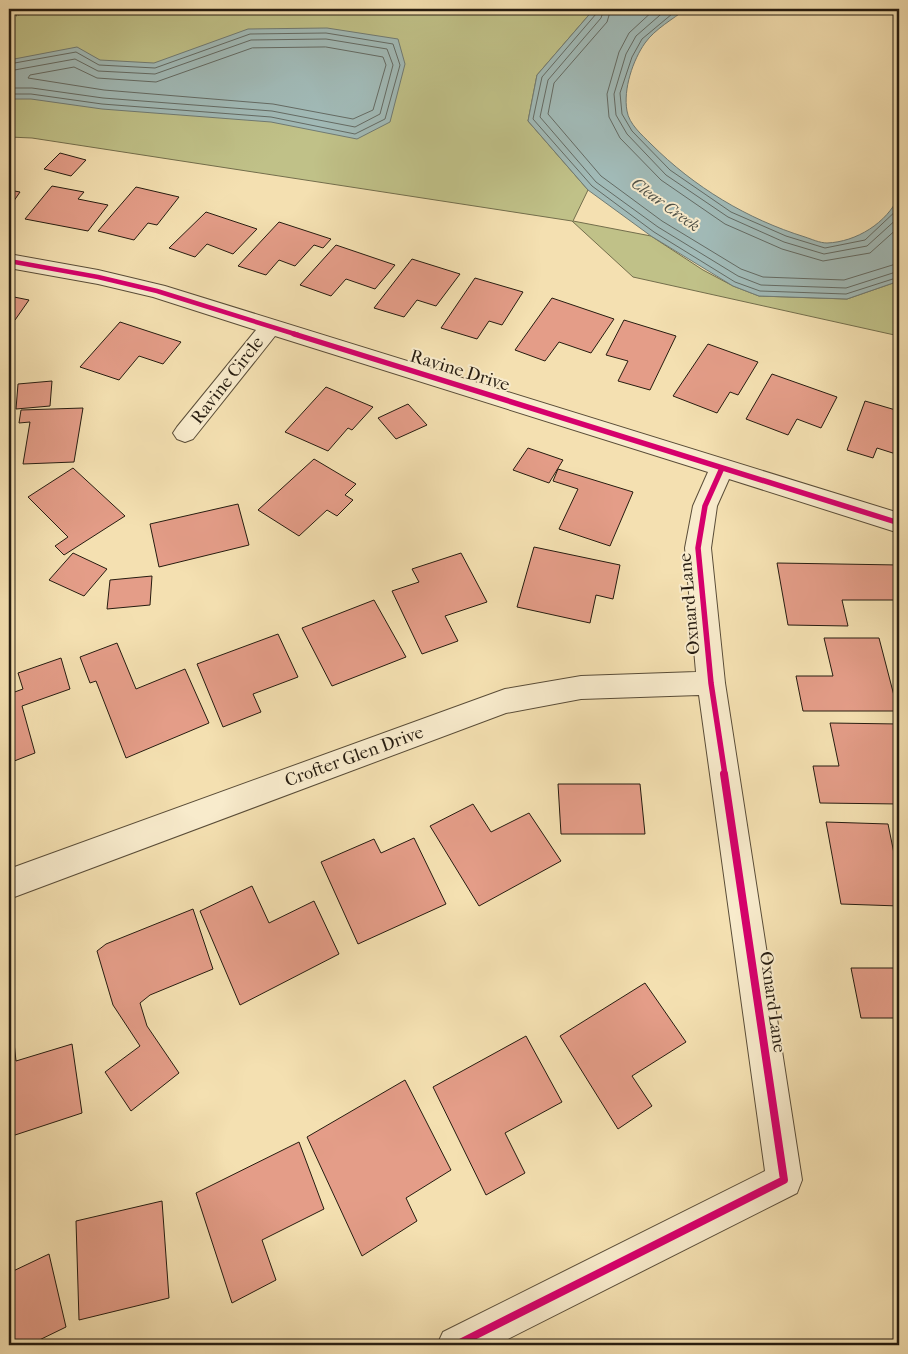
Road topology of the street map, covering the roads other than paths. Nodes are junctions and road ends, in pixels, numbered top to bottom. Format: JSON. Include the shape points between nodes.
{"nodes":[{"id":1,"x":9,"y":261,"type":"edge"},
{"id":2,"x":270,"y":327,"type":"junction"},
{"id":3,"x":185,"y":433,"type":"dead end"},
{"id":4,"x":722,"y":468,"type":"junction"},
{"id":5,"x":899,"y":523,"type":"edge"},
{"id":6,"x":711,"y":683,"type":"junction"},
{"id":7,"x":9,"y":884,"type":"edge"},
{"id":8,"x":456,"y":1345,"type":"edge"}],
"edges":[{"from":1,"to":2,"type":"street","name":"Ravine Drive","via":[[157,291]]},
{"from":2,"to":3,"type":"street","name":"Ravine Circle"},
{"from":2,"to":4,"type":"street","name":"Ravine Drive"},
{"from":4,"to":5,"type":"street","name":"Ravine Drive"},
{"from":4,"to":6,"type":"street","name":"Oxnard Lane","via":[[705,506],[698,548]]},
{"from":6,"to":7,"type":"street","name":"Crofter Glen Drive","via":[[572,687],[504,700]]},
{"from":6,"to":8,"type":"street","name":"Oxnard Lane","via":[[784,1180]]}]}
